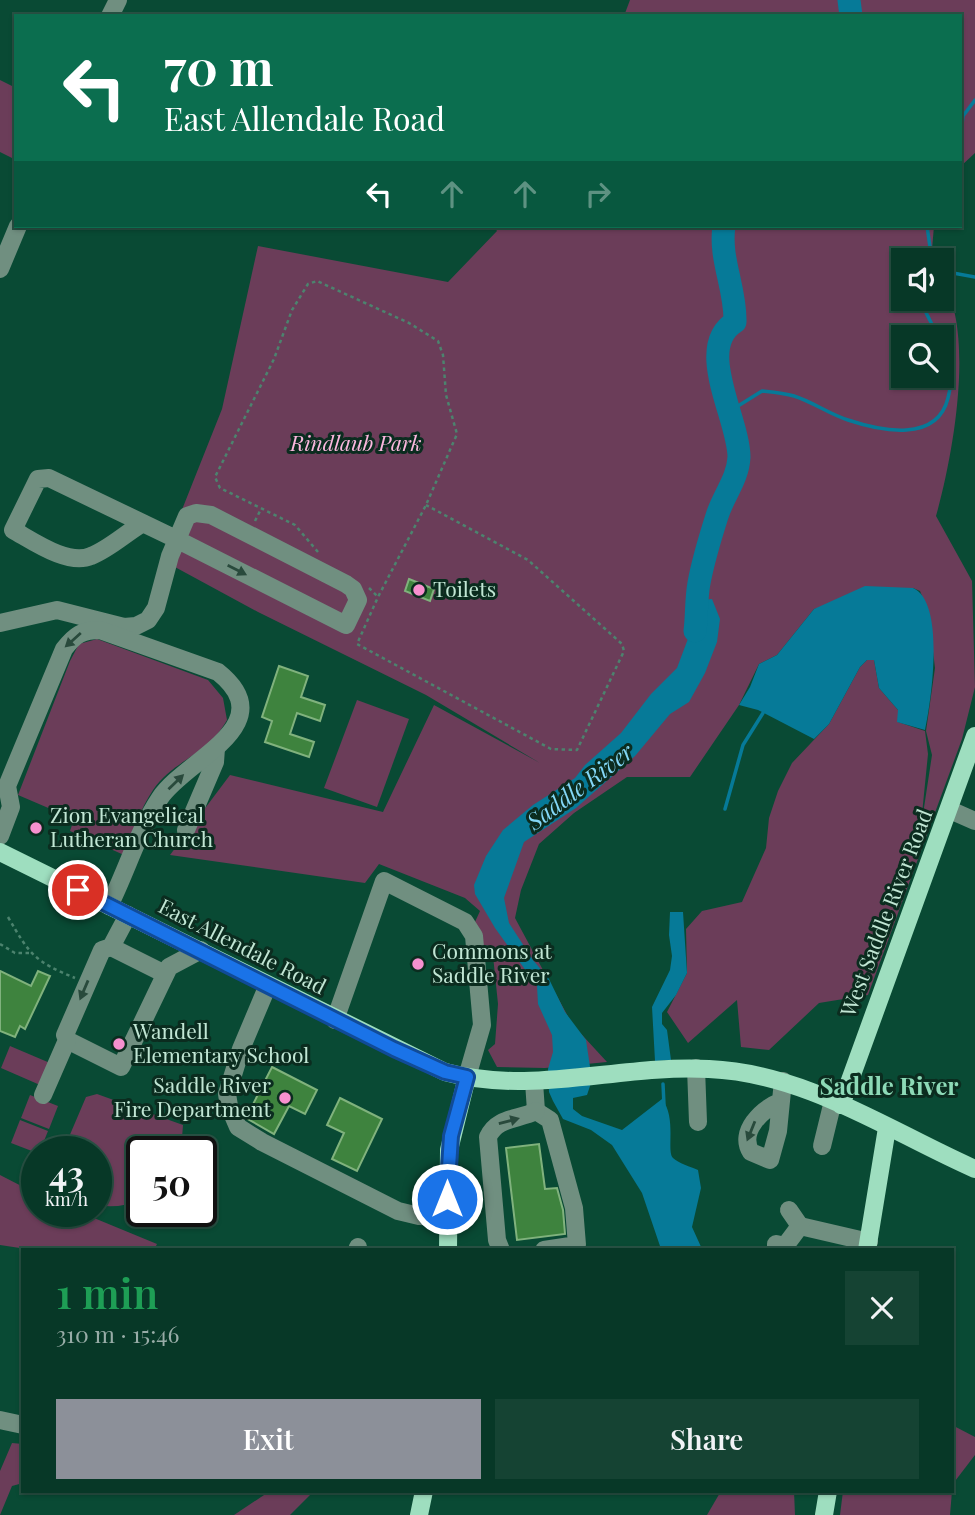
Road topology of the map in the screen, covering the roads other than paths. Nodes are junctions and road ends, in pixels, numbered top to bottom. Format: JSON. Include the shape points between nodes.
{"nodes":[{"id":1,"x":17,"y":228,"type":"edge"},
{"id":2,"x":0,"y":269,"type":"edge"},
{"id":3,"x":143,"y":523,"type":"junction"},
{"id":4,"x":176,"y":539,"type":"junction"},
{"id":5,"x":0,"y":623,"type":"edge"},
{"id":6,"x":975,"y":736,"type":"edge"},
{"id":7,"x":216,"y":748,"type":"junction"},
{"id":8,"x":950,"y":810,"type":"junction"},
{"id":9,"x":975,"y":821,"type":"edge"},
{"id":10,"x":186,"y":830,"type":"dead end"},
{"id":11,"x":0,"y":836,"type":"edge"},
{"id":12,"x":0,"y":852,"type":"edge"},
{"id":13,"x":109,"y":906,"type":"junction"},
{"id":14,"x":128,"y":915,"type":"junction"},
{"id":15,"x":111,"y":947,"type":"junction"},
{"id":16,"x":201,"y":950,"type":"junction"},
{"id":17,"x":165,"y":974,"type":"junction"},
{"id":18,"x":268,"y":985,"type":"junction"},
{"id":19,"x":335,"y":1020,"type":"junction"},
{"id":20,"x":67,"y":1040,"type":"junction"},
{"id":21,"x":696,"y":1068,"type":"junction"},
{"id":22,"x":467,"y":1077,"type":"junction"},
{"id":23,"x":783,"y":1081,"type":"junction"},
{"id":24,"x":540,"y":1082,"type":"junction"},
{"id":25,"x":43,"y":1095,"type":"dead end"},
{"id":26,"x":780,"y":1102,"type":"junction"},
{"id":27,"x":837,"y":1103,"type":"junction"},
{"id":28,"x":536,"y":1111,"type":"junction"},
{"id":29,"x":698,"y":1122,"type":"dead end"},
{"id":30,"x":887,"y":1128,"type":"junction"},
{"id":31,"x":822,"y":1146,"type":"dead end"},
{"id":32,"x":975,"y":1169,"type":"edge"},
{"id":33,"x":789,"y":1210,"type":"dead end"},
{"id":34,"x":448,"y":1217,"type":"junction"},
{"id":35,"x":800,"y":1226,"type":"junction"},
{"id":36,"x":868,"y":1246,"type":"edge"},
{"id":37,"x":578,"y":1247,"type":"edge"},
{"id":38,"x":776,"y":1247,"type":"edge"},
{"id":39,"x":449,"y":1248,"type":"edge"},
{"id":40,"x":500,"y":1248,"type":"edge"},
{"id":41,"x":0,"y":1420,"type":"edge"},
{"id":42,"x":21,"y":1425,"type":"edge"},
{"id":43,"x":424,"y":1493,"type":"edge"},
{"id":44,"x":828,"y":1493,"type":"edge"},
{"id":45,"x":419,"y":1515,"type":"edge"},
{"id":46,"x":824,"y":1515,"type":"edge"}],
"edges":[{"from":1,"to":2,"type":"street"},
{"from":3,"to":3,"type":"street","via":[[90,557],[78,559],[13,530],[38,479],[49,478]]},
{"from":3,"to":4,"type":"street"},
{"from":4,"to":4,"type":"street","one_way":true,"via":[[346,625],[358,600],[346,584],[211,515],[187,516]]},
{"from":4,"to":5,"type":"street","via":[[156,608],[148,620],[136,626],[57,610]]},
{"from":6,"to":8,"type":"main road","name":"West Saddle River Road"},
{"from":7,"to":10,"type":"street","via":[[215,762]]},
{"from":7,"to":11,"type":"street","one_way":true,"via":[[234,729],[240,713],[233,684],[218,672],[100,630],[75,635],[64,649],[7,786],[11,807]]},
{"from":13,"to":7,"type":"street","one_way":true,"via":[[161,797]]},
{"from":8,"to":9,"type":"street"},
{"from":8,"to":27,"type":"main road","name":"West Saddle River Road"},
{"from":12,"to":13,"type":"main road","name":"East Allendale Road"},
{"from":13,"to":14,"type":"main road","name":"East Allendale Road"},
{"from":14,"to":15,"type":"street"},
{"from":14,"to":16,"type":"main road","name":"East Allendale Road"},
{"from":15,"to":17,"type":"street"},
{"from":15,"to":20,"type":"street","one_way":true,"via":[[102,950],[65,1035]]},
{"from":16,"to":17,"type":"street","via":[[174,962]]},
{"from":16,"to":18,"type":"main road","name":"East Allendale Road"},
{"from":17,"to":20,"type":"street","via":[[121,1067]]},
{"from":18,"to":19,"type":"main road","name":"East Allendale Road"},
{"from":18,"to":34,"type":"street","via":[[227,1094],[238,1127],[398,1210]]},
{"from":19,"to":22,"type":"main road","name":"East Allendale Road","via":[[436,1069]]},
{"from":19,"to":22,"type":"street","via":[[384,881],[465,922],[474,936],[482,1025]]},
{"from":20,"to":25,"type":"street"},
{"from":21,"to":23,"type":"main road"},
{"from":21,"to":24,"type":"main road","name":"East Allendale Road"},
{"from":21,"to":29,"type":"street"},
{"from":22,"to":24,"type":"main road","name":"East Allendale Road"},
{"from":22,"to":34,"type":"main road","via":[[449,1150]]},
{"from":23,"to":26,"type":"street"},
{"from":23,"to":27,"type":"main road"},
{"from":24,"to":28,"type":"street"},
{"from":26,"to":26,"type":"street","one_way":true,"via":[[763,1111],[747,1136],[751,1152],[770,1160]]},
{"from":27,"to":30,"type":"main road"},
{"from":27,"to":31,"type":"street"},
{"from":28,"to":37,"type":"street","via":[[550,1121],[574,1208]]},
{"from":40,"to":28,"type":"street","one_way":true,"via":[[488,1137],[500,1122]]},
{"from":30,"to":32,"type":"main road"},
{"from":30,"to":36,"type":"main road"},
{"from":33,"to":35,"type":"street"},
{"from":34,"to":39,"type":"main road"},
{"from":35,"to":36,"type":"street"},
{"from":35,"to":38,"type":"street","via":[[785,1246]]},
{"from":41,"to":42,"type":"street"},
{"from":43,"to":45,"type":"main road"},
{"from":44,"to":46,"type":"main road"}]}
